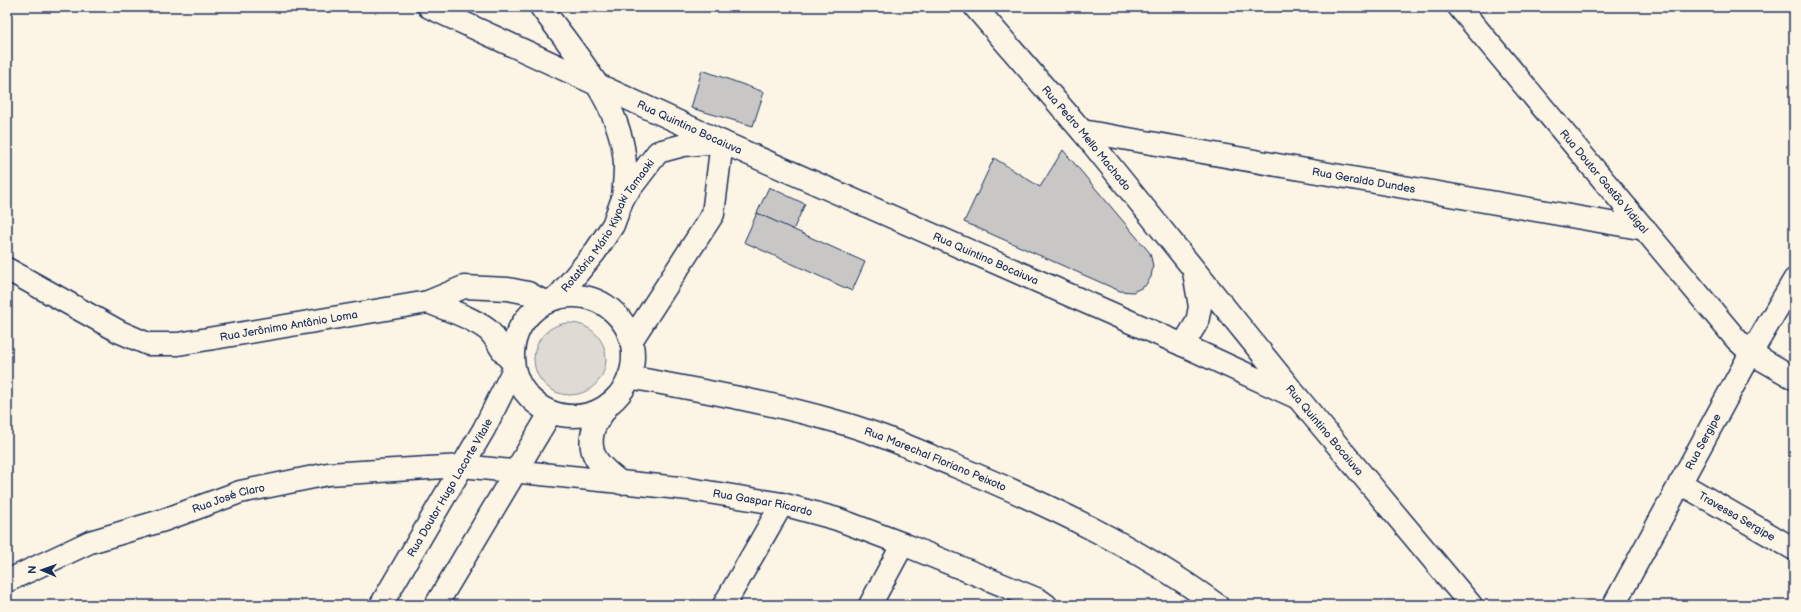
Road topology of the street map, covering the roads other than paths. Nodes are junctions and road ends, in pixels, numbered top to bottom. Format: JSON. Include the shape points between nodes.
{"nodes":[{"id":1,"x":428,"y":7,"type":"edge"},
{"id":2,"x":541,"y":7,"type":"edge"},
{"id":3,"x":975,"y":7,"type":"edge"},
{"id":4,"x":1459,"y":7,"type":"edge"},
{"id":5,"x":599,"y":85,"type":"junction"},
{"id":6,"x":1082,"y":131,"type":"junction"},
{"id":7,"x":722,"y":142,"type":"junction"},
{"id":8,"x":623,"y":198,"type":"junction"},
{"id":9,"x":1645,"y":229,"type":"junction"},
{"id":10,"x":7,"y":269,"type":"edge"},
{"id":11,"x":1194,"y":271,"type":"junction"},
{"id":12,"x":1794,"y":280,"type":"edge"},
{"id":13,"x":551,"y":300,"type":"junction"},
{"id":14,"x":428,"y":302,"type":"junction"},
{"id":15,"x":631,"y":341,"type":"junction"},
{"id":16,"x":1183,"y":345,"type":"junction"},
{"id":17,"x":1752,"y":353,"type":"junction"},
{"id":18,"x":514,"y":365,"type":"junction"},
{"id":19,"x":629,"y":377,"type":"junction"},
{"id":20,"x":1794,"y":378,"type":"edge"},
{"id":21,"x":1298,"y":398,"type":"junction"},
{"id":22,"x":609,"y":404,"type":"junction"},
{"id":23,"x":551,"y":412,"type":"junction"},
{"id":24,"x":462,"y":466,"type":"junction"},
{"id":25,"x":514,"y":472,"type":"junction"},
{"id":26,"x":621,"y":483,"type":"junction"},
{"id":27,"x":1680,"y":483,"type":"junction"},
{"id":28,"x":782,"y":504,"type":"junction"},
{"id":29,"x":903,"y":544,"type":"junction"},
{"id":30,"x":1794,"y":549,"type":"edge"},
{"id":31,"x":7,"y":581,"type":"edge"},
{"id":32,"x":1041,"y":603,"type":"edge"},
{"id":33,"x":381,"y":605,"type":"edge"},
{"id":34,"x":436,"y":605,"type":"edge"},
{"id":35,"x":724,"y":605,"type":"edge"},
{"id":36,"x":870,"y":605,"type":"edge"},
{"id":37,"x":1217,"y":605,"type":"edge"},
{"id":38,"x":1471,"y":605,"type":"edge"},
{"id":39,"x":1614,"y":605,"type":"edge"}],
"edges":[{"from":1,"to":5,"type":"street","name":"Rua Quintino Bocaiuva"},
{"from":2,"to":5,"type":"street"},
{"from":3,"to":6,"type":"street","name":"Rua Pedro Mello Machado"},
{"from":4,"to":9,"type":"street","name":"Rua Doutor Gastão Vidigal"},
{"from":5,"to":7,"type":"street","name":"Rua Quintino Bocaiuva"},
{"from":5,"to":8,"type":"street","via":[[620,136],[625,164]]},
{"from":6,"to":9,"type":"street","name":"Rua Geraldo Dundes"},
{"from":6,"to":11,"type":"street","name":"Rua Pedro Mello Machado"},
{"from":7,"to":8,"type":"street","name":"Rotatória Mário Kiyoaki Tamaoki","via":[[684,145],[658,152]]},
{"from":7,"to":15,"type":"street","via":[[713,214]]},
{"from":7,"to":16,"type":"street","name":"Rua Quintino Bocaiuva"},
{"from":8,"to":13,"type":"street","name":"Rotatória Mário Kiyoaki Tamaoki","via":[[613,225],[595,252]]},
{"from":9,"to":17,"type":"street","name":"Rua Doutor Gastão Vidigal","via":[[1736,339]]},
{"from":10,"to":14,"type":"street","name":"Rua Jerônimo Antônio Loma","via":[[120,332],[148,344],[178,344]]},
{"from":11,"to":16,"type":"street","name":"Rua Pedro Mello Machado","via":[[1200,307],[1197,322]]},
{"from":11,"to":21,"type":"street","name":"Rua Pedro Mello Machado"},
{"from":12,"to":17,"type":"street","name":"Rua Sergipe"},
{"from":13,"to":14,"type":"street","name":"Rua Jerônimo Antônio Loma","via":[[528,292],[508,289],[464,287]]},
{"from":13,"to":15,"type":"street","via":[[581,296],[603,304],[621,320]]},
{"from":13,"to":18,"type":"street","via":[[527,317],[516,338]]},
{"from":14,"to":18,"type":"street","via":[[459,313],[489,331]]},
{"from":15,"to":19,"type":"street"},
{"from":16,"to":21,"type":"street","name":"Rua Quintino Bocaiuva"},
{"from":17,"to":20,"type":"street","name":"Rua Doutor Gastão Vidigal"},
{"from":17,"to":27,"type":"street","name":"Rua Sergipe"},
{"from":18,"to":23,"type":"street","via":[[521,387],[534,402]]},
{"from":18,"to":24,"type":"street","name":"Rua Doutor Hugo Lacorte Vitale","via":[[484,429]]},
{"from":19,"to":22,"type":"street","via":[[621,392]]},
{"from":19,"to":37,"type":"street","name":"Rua Marechal Floriano Peixoto","via":[[830,420],[912,449],[1025,495],[1104,534],[1163,568]]},
{"from":21,"to":38,"type":"street","name":"Rua Quintino Bocaiuva"},
{"from":22,"to":23,"type":"street","via":[[591,414],[571,417]]},
{"from":22,"to":26,"type":"street","via":[[593,431],[592,452],[602,468]]},
{"from":23,"to":25,"type":"street"},
{"from":24,"to":25,"type":"street","name":"Rua Gaspar Ricardo"},
{"from":24,"to":31,"type":"street","name":"Rua José Claro","via":[[328,474],[240,492],[164,520],[90,542]]},
{"from":24,"to":33,"type":"street","name":"Rua Doutor Hugo Lacorte Vitale"},
{"from":25,"to":26,"type":"street","name":"Rua Gaspar Ricardo"},
{"from":25,"to":34,"type":"street"},
{"from":26,"to":28,"type":"street","name":"Rua Gaspar Ricardo","via":[[689,489]]},
{"from":27,"to":30,"type":"street","name":"Travessa Sergipe"},
{"from":27,"to":39,"type":"street","name":"Rua Sergipe"},
{"from":28,"to":29,"type":"street","name":"Rua Gaspar Ricardo","via":[[837,519]]},
{"from":28,"to":35,"type":"street"},
{"from":29,"to":32,"type":"street","name":"Rua Gaspar Ricardo"},
{"from":29,"to":36,"type":"street"}]}
